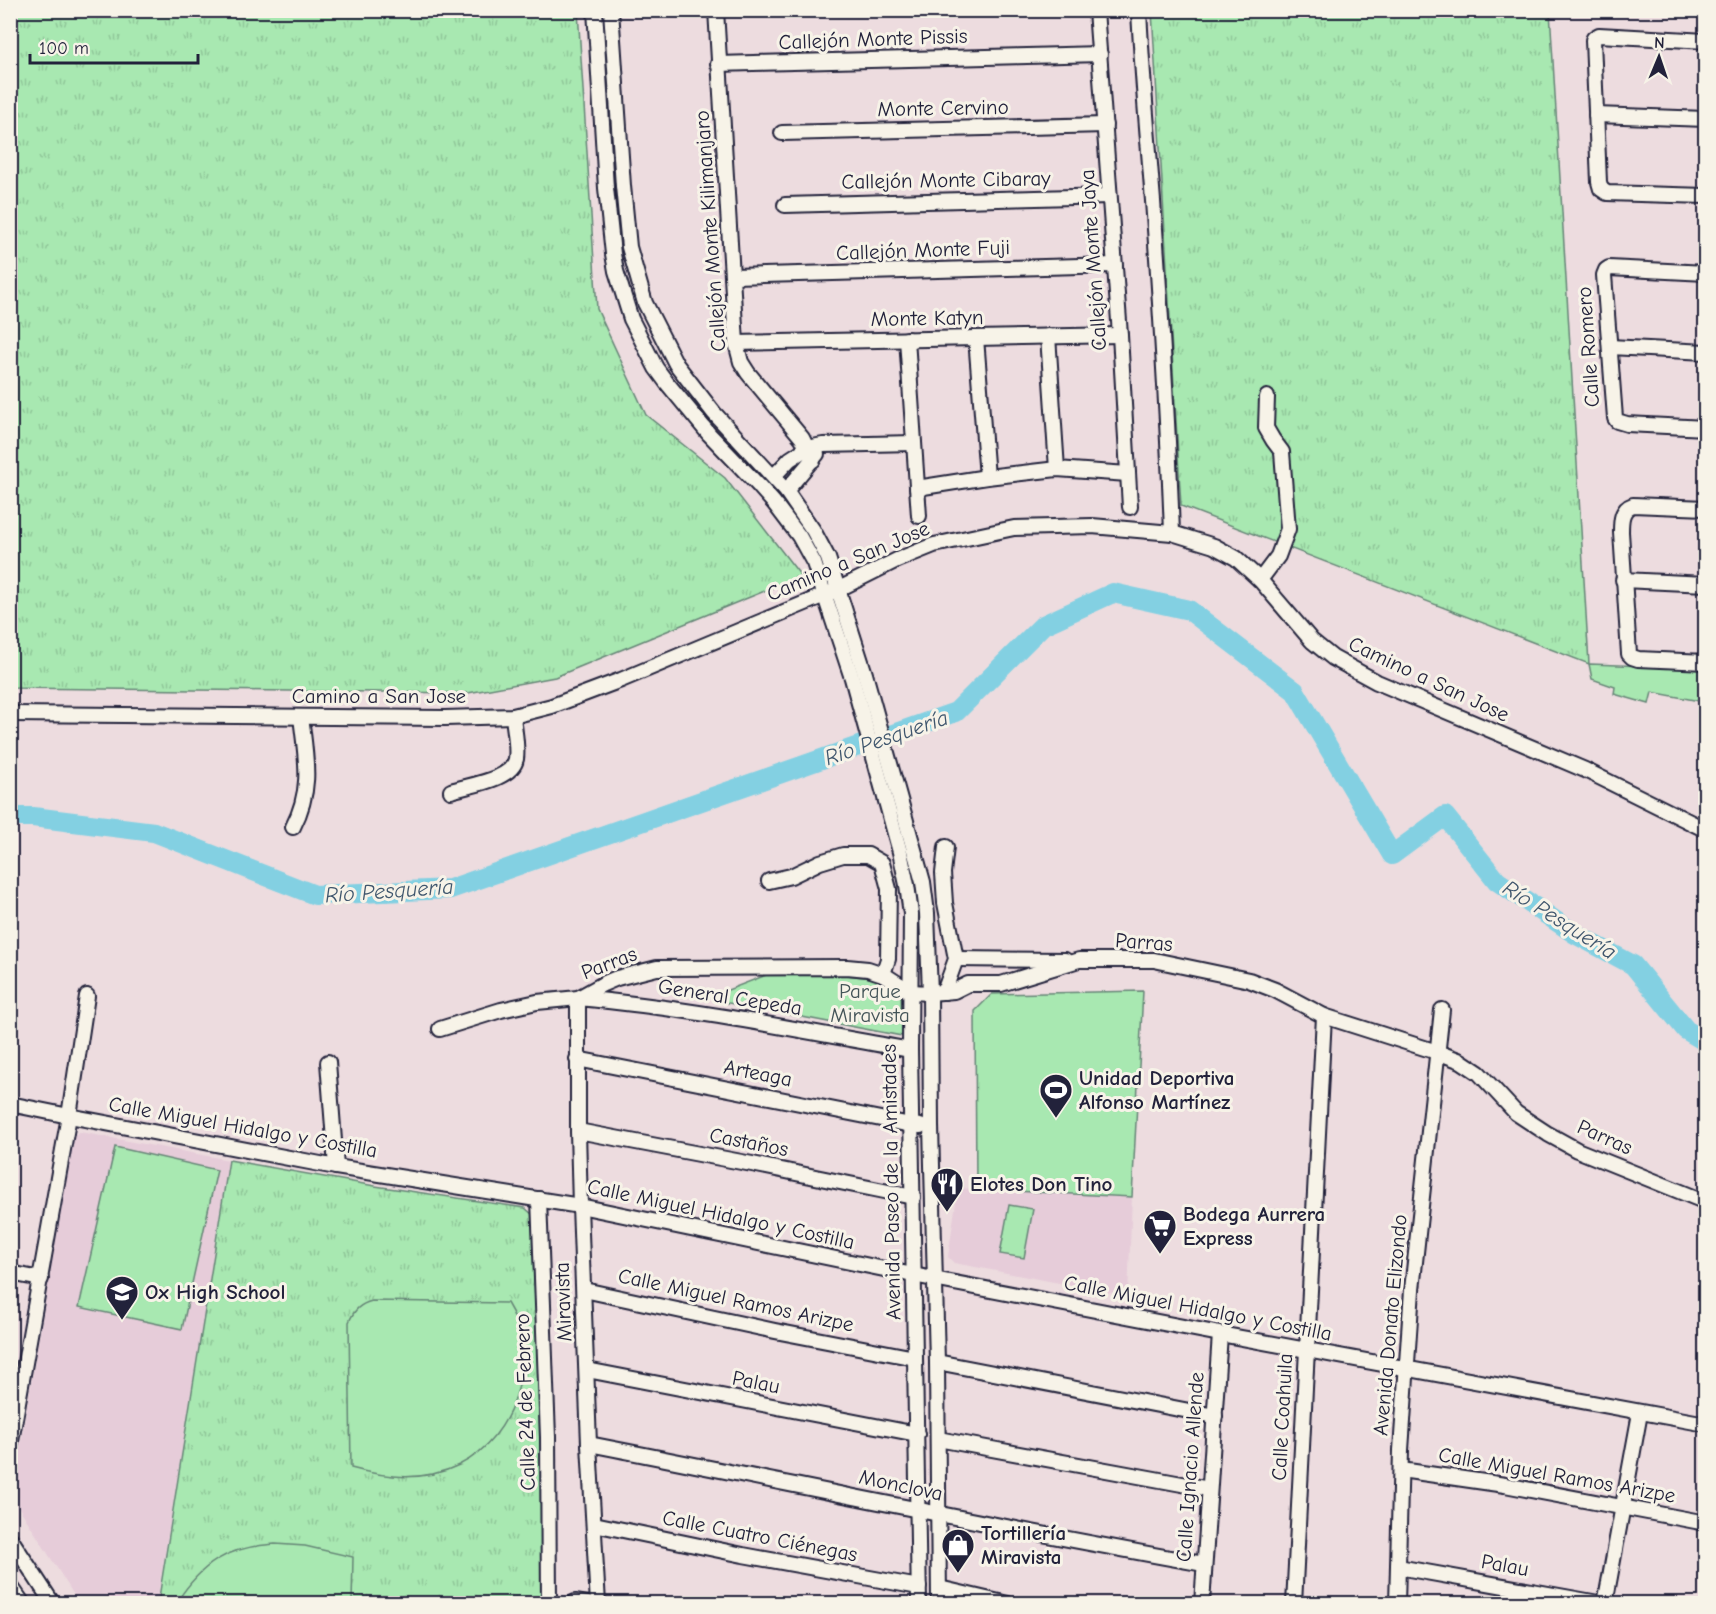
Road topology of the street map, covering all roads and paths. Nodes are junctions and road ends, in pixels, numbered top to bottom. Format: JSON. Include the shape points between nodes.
{"nodes":[{"id":1,"x":595,"y":10,"type":"edge"},
{"id":2,"x":612,"y":10,"type":"edge"},
{"id":3,"x":716,"y":10,"type":"edge"},
{"id":4,"x":1096,"y":10,"type":"edge"},
{"id":5,"x":1139,"y":10,"type":"edge"},
{"id":6,"x":1706,"y":40,"type":"edge"},
{"id":7,"x":1100,"y":54,"type":"junction"},
{"id":8,"x":718,"y":64,"type":"junction"},
{"id":9,"x":1596,"y":115,"type":"junction"},
{"id":10,"x":1706,"y":119,"type":"edge"},
{"id":11,"x":1105,"y":125,"type":"junction"},
{"id":12,"x":782,"y":133,"type":"dead end"},
{"id":13,"x":1109,"y":196,"type":"junction"},
{"id":14,"x":1706,"y":196,"type":"edge"},
{"id":15,"x":785,"y":205,"type":"dead end"},
{"id":16,"x":1115,"y":265,"type":"junction"},
{"id":17,"x":1706,"y":273,"type":"edge"},
{"id":18,"x":733,"y":276,"type":"junction"},
{"id":19,"x":1120,"y":335,"type":"junction"},
{"id":20,"x":1048,"y":336,"type":"junction"},
{"id":21,"x":976,"y":338,"type":"junction"},
{"id":22,"x":907,"y":339,"type":"junction"},
{"id":23,"x":736,"y":343,"type":"junction"},
{"id":24,"x":1610,"y":347,"type":"junction"},
{"id":25,"x":1706,"y":351,"type":"edge"},
{"id":26,"x":1267,"y":397,"type":"dead end"},
{"id":27,"x":1706,"y":428,"type":"edge"},
{"id":28,"x":914,"y":442,"type":"junction"},
{"id":29,"x":810,"y":454,"type":"junction"},
{"id":30,"x":1057,"y":469,"type":"junction"},
{"id":31,"x":1128,"y":474,"type":"junction"},
{"id":32,"x":774,"y":476,"type":"junction"},
{"id":33,"x":987,"y":477,"type":"junction"},
{"id":34,"x":917,"y":488,"type":"junction"},
{"id":35,"x":786,"y":491,"type":"junction"},
{"id":36,"x":1130,"y":507,"type":"dead end"},
{"id":37,"x":1706,"y":508,"type":"edge"},
{"id":38,"x":919,"y":516,"type":"dead end"},
{"id":39,"x":1172,"y":533,"type":"junction"},
{"id":40,"x":1260,"y":580,"type":"junction"},
{"id":41,"x":1623,"y":580,"type":"junction"},
{"id":42,"x":1706,"y":584,"type":"edge"},
{"id":43,"x":839,"y":589,"type":"junction"},
{"id":44,"x":824,"y":594,"type":"junction"},
{"id":45,"x":1706,"y":662,"type":"edge"},
{"id":46,"x":858,"y":676,"type":"junction"},
{"id":47,"x":10,"y":714,"type":"edge"},
{"id":48,"x":513,"y":716,"type":"junction"},
{"id":49,"x":301,"y":717,"type":"junction"},
{"id":50,"x":451,"y":790,"type":"dead end"},
{"id":51,"x":292,"y":827,"type":"dead end"},
{"id":52,"x":1706,"y":830,"type":"edge"},
{"id":53,"x":946,"y":847,"type":"dead end"},
{"id":54,"x":769,"y":881,"type":"dead end"},
{"id":55,"x":956,"y":959,"type":"junction"},
{"id":56,"x":1078,"y":960,"type":"junction"},
{"id":57,"x":883,"y":974,"type":"junction"},
{"id":58,"x":911,"y":992,"type":"junction"},
{"id":59,"x":937,"y":993,"type":"junction"},
{"id":60,"x":87,"y":996,"type":"dead end"},
{"id":61,"x":578,"y":998,"type":"junction"},
{"id":62,"x":1443,"y":1010,"type":"dead end"},
{"id":63,"x":1324,"y":1016,"type":"junction"},
{"id":64,"x":440,"y":1029,"type":"dead end"},
{"id":65,"x":909,"y":1050,"type":"junction"},
{"id":66,"x":1437,"y":1052,"type":"junction"},
{"id":67,"x":577,"y":1059,"type":"junction"},
{"id":68,"x":328,"y":1062,"type":"dead end"},
{"id":69,"x":10,"y":1104,"type":"edge"},
{"id":70,"x":69,"y":1116,"type":"junction"},
{"id":71,"x":911,"y":1125,"type":"junction"},
{"id":72,"x":931,"y":1126,"type":"junction"},
{"id":73,"x":578,"y":1131,"type":"junction"},
{"id":74,"x":336,"y":1167,"type":"junction"},
{"id":75,"x":913,"y":1197,"type":"junction"},
{"id":76,"x":539,"y":1199,"type":"junction"},
{"id":77,"x":1706,"y":1202,"type":"edge"},
{"id":78,"x":580,"y":1206,"type":"junction"},
{"id":79,"x":10,"y":1273,"type":"edge"},
{"id":80,"x":913,"y":1275,"type":"junction"},
{"id":81,"x":935,"y":1278,"type":"junction"},
{"id":82,"x":41,"y":1279,"type":"junction"},
{"id":83,"x":584,"y":1290,"type":"junction"},
{"id":84,"x":1220,"y":1334,"type":"junction"},
{"id":85,"x":1307,"y":1350,"type":"junction"},
{"id":86,"x":915,"y":1358,"type":"junction"},
{"id":87,"x":937,"y":1362,"type":"junction"},
{"id":88,"x":1407,"y":1368,"type":"junction"},
{"id":89,"x":587,"y":1370,"type":"junction"},
{"id":90,"x":1640,"y":1413,"type":"junction"},
{"id":91,"x":1215,"y":1416,"type":"junction"},
{"id":92,"x":1706,"y":1424,"type":"edge"},
{"id":93,"x":917,"y":1434,"type":"junction"},
{"id":94,"x":938,"y":1439,"type":"junction"},
{"id":95,"x":589,"y":1444,"type":"junction"},
{"id":96,"x":10,"y":1447,"type":"edge"},
{"id":97,"x":1401,"y":1470,"type":"junction"},
{"id":98,"x":1209,"y":1489,"type":"junction"},
{"id":99,"x":1623,"y":1509,"type":"junction"},
{"id":100,"x":918,"y":1510,"type":"junction"},
{"id":101,"x":939,"y":1515,"type":"junction"},
{"id":102,"x":1706,"y":1523,"type":"edge"},
{"id":103,"x":594,"y":1524,"type":"junction"},
{"id":104,"x":10,"y":1538,"type":"edge"},
{"id":105,"x":1204,"y":1564,"type":"junction"},
{"id":106,"x":1398,"y":1568,"type":"junction"},
{"id":107,"x":10,"y":1585,"type":"edge"},
{"id":108,"x":919,"y":1587,"type":"junction"},
{"id":109,"x":939,"y":1588,"type":"junction"},
{"id":110,"x":23,"y":1604,"type":"edge"},
{"id":111,"x":53,"y":1604,"type":"edge"},
{"id":112,"x":549,"y":1604,"type":"edge"},
{"id":113,"x":598,"y":1604,"type":"edge"},
{"id":114,"x":919,"y":1604,"type":"edge"},
{"id":115,"x":939,"y":1604,"type":"edge"},
{"id":116,"x":1008,"y":1604,"type":"edge"},
{"id":117,"x":1202,"y":1604,"type":"edge"},
{"id":118,"x":1294,"y":1604,"type":"edge"},
{"id":119,"x":1397,"y":1604,"type":"edge"},
{"id":120,"x":1605,"y":1604,"type":"edge"}],
"edges":[{"from":1,"to":44,"type":"street","name":"Avenida Paseo de la Amistades","via":[[613,254],[631,319],[667,383],[799,536],[814,563]]},
{"from":2,"to":32,"type":"street","name":"Avenida Paseo de la Amistades","via":[[629,247],[645,303],[687,380]]},
{"from":3,"to":8,"type":"street","name":"Callejón Monte Kilimanjaro"},
{"from":4,"to":7,"type":"street","name":"Callejón Monte Jaya"},
{"from":5,"to":39,"type":"street","via":[[1169,430]]},
{"from":6,"to":9,"type":"street","via":[[1599,35],[1594,38]]},
{"from":7,"to":8,"type":"street","name":"Callejón Monte Pissis"},
{"from":7,"to":11,"type":"street","name":"Callejón Monte Jaya"},
{"from":8,"to":18,"type":"street","name":"Callejón Monte Kilimanjaro"},
{"from":9,"to":10,"type":"street"},
{"from":9,"to":14,"type":"street","via":[[1601,189],[1607,193]]},
{"from":11,"to":12,"type":"street","name":"Monte Cervino"},
{"from":11,"to":13,"type":"street","name":"Callejón Monte Jaya"},
{"from":13,"to":15,"type":"street","name":"Callejón Monte Cibaray"},
{"from":13,"to":16,"type":"street","name":"Callejón Monte Jaya"},
{"from":16,"to":18,"type":"street","name":"Callejón Monte Fuji"},
{"from":16,"to":19,"type":"street","name":"Callejón Monte Jaya"},
{"from":17,"to":24,"type":"street","name":"Calle Romero","via":[[1606,270]]},
{"from":18,"to":23,"type":"street","name":"Callejón Monte Kilimanjaro"},
{"from":19,"to":20,"type":"street","name":"Monte Katyn"},
{"from":19,"to":31,"type":"street","name":"Callejón Monte Jaya"},
{"from":20,"to":21,"type":"street","name":"Monte Katyn"},
{"from":20,"to":30,"type":"street"},
{"from":21,"to":22,"type":"street","name":"Monte Katyn"},
{"from":21,"to":33,"type":"street"},
{"from":22,"to":23,"type":"street","name":"Monte Katyn"},
{"from":22,"to":28,"type":"street"},
{"from":23,"to":29,"type":"street","name":"Callejón Monte Kilimanjaro","via":[[748,373],[802,438]]},
{"from":24,"to":25,"type":"street"},
{"from":24,"to":27,"type":"street","name":"Calle Romero","via":[[1617,421]]},
{"from":26,"to":40,"type":"street","via":[[1266,428],[1282,452],[1288,529],[1278,556]]},
{"from":28,"to":29,"type":"street","via":[[823,445]]},
{"from":28,"to":34,"type":"street"},
{"from":29,"to":32,"type":"street","via":[[790,459]]},
{"from":29,"to":35,"type":"street"},
{"from":30,"to":31,"type":"street"},
{"from":30,"to":33,"type":"street"},
{"from":31,"to":36,"type":"street","name":"Callejón Monte Jaya"},
{"from":32,"to":35,"type":"street","name":"Avenida Paseo de la Amistades"},
{"from":33,"to":34,"type":"street"},
{"from":34,"to":38,"type":"street"},
{"from":35,"to":43,"type":"street","name":"Avenida Paseo de la Amistades","via":[[818,539]]},
{"from":37,"to":41,"type":"street","via":[[1629,506],[1621,522]]},
{"from":39,"to":40,"type":"street","name":"Camino a San Jose","via":[[1229,554]]},
{"from":39,"to":43,"type":"street","name":"Camino a San Jose","via":[[1092,526],[1014,528],[934,545]]},
{"from":40,"to":52,"type":"street","name":"Camino a San Jose","via":[[1312,641],[1333,658],[1377,682],[1585,770]]},
{"from":41,"to":42,"type":"street"},
{"from":41,"to":45,"type":"street","via":[[1628,649],[1632,657]]},
{"from":43,"to":44,"type":"street","name":"Camino a San Jose"},
{"from":43,"to":46,"type":"street","name":"Avenida Paseo de la Amistades"},
{"from":44,"to":46,"type":"street","name":"Avenida Paseo de la Amistades"},
{"from":44,"to":48,"type":"street","name":"Camino a San Jose","via":[[587,694]]},
{"from":46,"to":58,"type":"street","name":"Avenida Paseo de la Amistades","via":[[907,885]]},
{"from":46,"to":59,"type":"street","name":"Avenida Paseo de la Amistades","via":[[923,882],[928,949]]},
{"from":47,"to":49,"type":"street","name":"Camino a San Jose"},
{"from":48,"to":49,"type":"street","name":"Camino a San Jose"},
{"from":48,"to":50,"type":"street","via":[[516,756],[512,770]]},
{"from":49,"to":51,"type":"street","via":[[308,773],[299,814]]},
{"from":53,"to":55,"type":"street","via":[[945,903]]},
{"from":54,"to":57,"type":"street","via":[[843,855],[868,855],[882,863],[889,889],[888,959]]},
{"from":55,"to":56,"type":"street"},
{"from":55,"to":59,"type":"street"},
{"from":56,"to":59,"type":"street","name":"Parras","via":[[1001,984],[968,984]]},
{"from":56,"to":63,"type":"street","name":"Parras","via":[[1154,960],[1221,973],[1262,985]]},
{"from":57,"to":58,"type":"street","name":"Parras"},
{"from":57,"to":61,"type":"street","name":"Parras","via":[[847,968],[657,968],[617,978]]},
{"from":58,"to":59,"type":"street","name":"Parras"},
{"from":58,"to":65,"type":"street","name":"Avenida Paseo de la Amistades"},
{"from":59,"to":72,"type":"street","name":"Avenida Paseo de la Amistades"},
{"from":60,"to":70,"type":"street"},
{"from":61,"to":64,"type":"street","name":"Parras","via":[[501,1010]]},
{"from":61,"to":65,"type":"street","name":"General Cepeda","via":[[718,1015]]},
{"from":61,"to":67,"type":"street","name":"Miravista"},
{"from":62,"to":66,"type":"street","name":"Avenida Donato Elizondo"},
{"from":63,"to":66,"type":"street","name":"Parras"},
{"from":63,"to":85,"type":"street","name":"Calle Coahuila"},
{"from":65,"to":71,"type":"street","name":"Avenida Paseo de la Amistades"},
{"from":66,"to":77,"type":"street","name":"Parras","via":[[1479,1073],[1515,1113],[1548,1134],[1577,1150]]},
{"from":66,"to":88,"type":"street","name":"Avenida Donato Elizondo"},
{"from":67,"to":71,"type":"street","name":"Arteaga"},
{"from":67,"to":73,"type":"street","name":"Miravista"},
{"from":68,"to":74,"type":"street"},
{"from":69,"to":70,"type":"street","name":"Calle Miguel Hidalgo y Costilla"},
{"from":70,"to":74,"type":"street","name":"Calle Miguel Hidalgo y Costilla"},
{"from":70,"to":82,"type":"street"},
{"from":71,"to":72,"type":"street","name":"Arteaga"},
{"from":71,"to":75,"type":"street","name":"Avenida Paseo de la Amistades"},
{"from":72,"to":81,"type":"street","name":"Avenida Paseo de la Amistades"},
{"from":73,"to":75,"type":"street","name":"Castaños"},
{"from":73,"to":78,"type":"street","name":"Miravista"},
{"from":74,"to":76,"type":"street","name":"Calle Miguel Hidalgo y Costilla"},
{"from":75,"to":80,"type":"street","name":"Avenida Paseo de la Amistades"},
{"from":76,"to":78,"type":"street","name":"Calle Miguel Hidalgo y Costilla"},
{"from":76,"to":112,"type":"street","name":"Calle 24 de Febrero","via":[[548,1437]]},
{"from":78,"to":80,"type":"street","name":"Calle Miguel Hidalgo y Costilla"},
{"from":78,"to":83,"type":"street","name":"Miravista"},
{"from":79,"to":82,"type":"street"},
{"from":80,"to":81,"type":"street","name":"Calle Miguel Hidalgo y Costilla"},
{"from":80,"to":86,"type":"street","name":"Avenida Paseo de la Amistades"},
{"from":81,"to":84,"type":"street","name":"Calle Miguel Hidalgo y Costilla"},
{"from":81,"to":87,"type":"street","name":"Avenida Paseo de la Amistades"},
{"from":82,"to":96,"type":"street"},
{"from":83,"to":86,"type":"street","name":"Calle Miguel Ramos Arizpe"},
{"from":83,"to":89,"type":"street","name":"Miravista"},
{"from":84,"to":85,"type":"street","name":"Calle Miguel Hidalgo y Costilla"},
{"from":84,"to":91,"type":"street","name":"Calle Ignacio Allende"},
{"from":85,"to":88,"type":"street","name":"Calle Miguel Hidalgo y Costilla"},
{"from":85,"to":118,"type":"street","name":"Calle Coahuila"},
{"from":86,"to":93,"type":"street","name":"Avenida Paseo de la Amistades"},
{"from":87,"to":91,"type":"street"},
{"from":87,"to":94,"type":"street","name":"Avenida Paseo de la Amistades"},
{"from":88,"to":90,"type":"street","name":"Calle Miguel Hidalgo y Costilla"},
{"from":88,"to":97,"type":"street","name":"Avenida Donato Elizondo"},
{"from":89,"to":93,"type":"street","name":"Palau"},
{"from":89,"to":95,"type":"street","name":"Miravista"},
{"from":90,"to":92,"type":"street","name":"Calle Miguel Hidalgo y Costilla"},
{"from":90,"to":99,"type":"street"},
{"from":91,"to":98,"type":"street","name":"Calle Ignacio Allende"},
{"from":93,"to":100,"type":"street","name":"Avenida Paseo de la Amistades"},
{"from":94,"to":98,"type":"street"},
{"from":94,"to":101,"type":"street","name":"Avenida Paseo de la Amistades"},
{"from":95,"to":100,"type":"street","name":"Monclova"},
{"from":95,"to":103,"type":"street","name":"Miravista"},
{"from":97,"to":99,"type":"street","name":"Calle Miguel Ramos Arizpe","via":[[1505,1485]]},
{"from":97,"to":106,"type":"street","name":"Avenida Donato Elizondo"},
{"from":98,"to":105,"type":"street","name":"Calle Ignacio Allende"},
{"from":99,"to":102,"type":"street","name":"Calle Miguel Ramos Arizpe"},
{"from":99,"to":120,"type":"street"},
{"from":100,"to":101,"type":"street","name":"Monclova"},
{"from":100,"to":108,"type":"street","name":"Avenida Paseo de la Amistades"},
{"from":101,"to":105,"type":"street","name":"Monclova"},
{"from":101,"to":109,"type":"street","name":"Avenida Paseo de la Amistades"},
{"from":103,"to":108,"type":"street","name":"Calle Cuatro Ciénegas"},
{"from":103,"to":113,"type":"street","name":"Miravista"},
{"from":104,"to":111,"type":"street"},
{"from":105,"to":117,"type":"street","name":"Calle Ignacio Allende"},
{"from":106,"to":119,"type":"street","name":"Avenida Donato Elizondo"},
{"from":106,"to":120,"type":"street","name":"Palau"},
{"from":107,"to":110,"type":"street"},
{"from":108,"to":114,"type":"street","name":"Avenida Paseo de la Amistades"},
{"from":109,"to":115,"type":"street","name":"Avenida Paseo de la Amistades"},
{"from":109,"to":116,"type":"street"}]}
